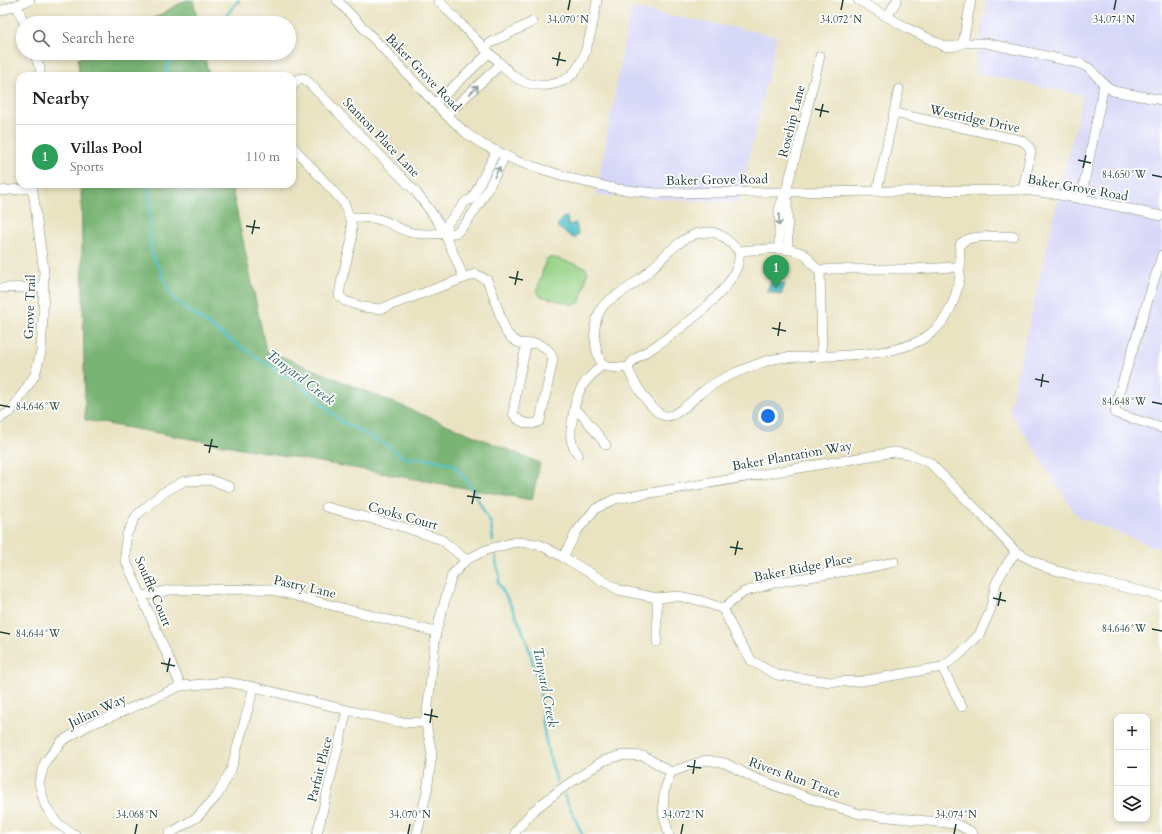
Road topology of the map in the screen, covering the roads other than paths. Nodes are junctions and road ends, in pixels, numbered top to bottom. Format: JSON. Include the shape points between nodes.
{"nodes":[{"id":1,"x":30,"y":0,"type":"edge"},
{"id":2,"x":337,"y":0,"type":"edge"},
{"id":3,"x":438,"y":0,"type":"edge"},
{"id":4,"x":597,"y":0,"type":"edge"},
{"id":5,"x":858,"y":0,"type":"edge"},
{"id":6,"x":897,"y":0,"type":"edge"},
{"id":7,"x":971,"y":0,"type":"edge"},
{"id":8,"x":17,"y":4,"type":"junction"},
{"id":9,"x":0,"y":11,"type":"edge"},
{"id":10,"x":21,"y":16,"type":"edge"},
{"id":11,"x":886,"y":17,"type":"junction"},
{"id":12,"x":532,"y":22,"type":"dead end"},
{"id":13,"x":963,"y":43,"type":"junction"},
{"id":14,"x":487,"y":50,"type":"junction"},
{"id":15,"x":820,"y":56,"type":"dead end"},
{"id":16,"x":37,"y":60,"type":"edge"},
{"id":17,"x":501,"y":64,"type":"junction"},
{"id":18,"x":40,"y":72,"type":"edge"},
{"id":19,"x":296,"y":82,"type":"edge"},
{"id":20,"x":1104,"y":84,"type":"junction"},
{"id":21,"x":899,"y":89,"type":"dead end"},
{"id":22,"x":1162,"y":100,"type":"edge"},
{"id":23,"x":435,"y":104,"type":"junction"},
{"id":24,"x":894,"y":113,"type":"junction"},
{"id":25,"x":446,"y":115,"type":"junction"},
{"id":26,"x":296,"y":150,"type":"edge"},
{"id":27,"x":496,"y":152,"type":"junction"},
{"id":28,"x":505,"y":156,"type":"junction"},
{"id":29,"x":19,"y":188,"type":"edge"},
{"id":30,"x":32,"y":188,"type":"edge"},
{"id":31,"x":1023,"y":190,"type":"junction"},
{"id":32,"x":0,"y":191,"type":"edge"},
{"id":33,"x":877,"y":191,"type":"junction"},
{"id":34,"x":786,"y":192,"type":"junction"},
{"id":35,"x":1081,"y":199,"type":"junction"},
{"id":36,"x":1162,"y":216,"type":"edge"},
{"id":37,"x":349,"y":217,"type":"junction"},
{"id":38,"x":444,"y":233,"type":"junction"},
{"id":39,"x":1014,"y":236,"type":"dead end"},
{"id":40,"x":783,"y":250,"type":"junction"},
{"id":41,"x":739,"y":251,"type":"junction"},
{"id":42,"x":1162,"y":255,"type":"edge"},
{"id":43,"x":960,"y":267,"type":"junction"},
{"id":44,"x":820,"y":270,"type":"junction"},
{"id":45,"x":464,"y":278,"type":"junction"},
{"id":46,"x":43,"y":287,"type":"junction"},
{"id":47,"x":0,"y":288,"type":"edge"},
{"id":48,"x":529,"y":344,"type":"junction"},
{"id":49,"x":822,"y":356,"type":"junction"},
{"id":50,"x":602,"y":365,"type":"junction"},
{"id":51,"x":628,"y":368,"type":"junction"},
{"id":52,"x":574,"y":409,"type":"junction"},
{"id":53,"x":0,"y":418,"type":"edge"},
{"id":54,"x":1162,"y":428,"type":"edge"},
{"id":55,"x":606,"y":445,"type":"dead end"},
{"id":56,"x":578,"y":454,"type":"dead end"},
{"id":57,"x":230,"y":487,"type":"dead end"},
{"id":58,"x":326,"y":507,"type":"dead end"},
{"id":59,"x":1016,"y":552,"type":"junction"},
{"id":60,"x":563,"y":557,"type":"junction"},
{"id":61,"x":466,"y":560,"type":"junction"},
{"id":62,"x":894,"y":562,"type":"dead end"},
{"id":63,"x":142,"y":596,"type":"junction"},
{"id":64,"x":1162,"y":596,"type":"edge"},
{"id":65,"x":657,"y":598,"type":"junction"},
{"id":66,"x":723,"y":609,"type":"junction"},
{"id":67,"x":436,"y":632,"type":"junction"},
{"id":68,"x":657,"y":642,"type":"dead end"},
{"id":69,"x":942,"y":666,"type":"junction"},
{"id":70,"x":181,"y":686,"type":"junction"},
{"id":71,"x":254,"y":687,"type":"junction"},
{"id":72,"x":962,"y":707,"type":"dead end"},
{"id":73,"x":347,"y":710,"type":"junction"},
{"id":74,"x":426,"y":723,"type":"junction"},
{"id":75,"x":672,"y":772,"type":"junction"},
{"id":76,"x":75,"y":834,"type":"edge"},
{"id":77,"x":169,"y":834,"type":"edge"},
{"id":78,"x":317,"y":834,"type":"edge"},
{"id":79,"x":416,"y":834,"type":"edge"},
{"id":80,"x":515,"y":834,"type":"edge"},
{"id":81,"x":669,"y":834,"type":"edge"},
{"id":82,"x":973,"y":834,"type":"edge"}],
"edges":[{"from":1,"to":8,"type":"street"},
{"from":2,"to":23,"type":"street","name":"Baker Grove Road"},
{"from":3,"to":14,"type":"street"},
{"from":4,"to":17,"type":"street","via":[[586,53],[570,76],[561,81],[539,85],[518,79]]},
{"from":5,"to":11,"type":"street"},
{"from":6,"to":11,"type":"street"},
{"from":7,"to":13,"type":"street"},
{"from":8,"to":9,"type":"street"},
{"from":8,"to":10,"type":"street"},
{"from":11,"to":13,"type":"street","via":[[944,46]]},
{"from":12,"to":14,"type":"street","via":[[492,42]]},
{"from":13,"to":20,"type":"street","via":[[986,43],[1078,63],[1089,68]]},
{"from":14,"to":17,"type":"street"},
{"from":14,"to":23,"type":"street"},
{"from":15,"to":34,"type":"street","name":"Rosehip Lane"},
{"from":16,"to":18,"type":"street"},
{"from":25,"to":17,"type":"street","one_way":true},
{"from":19,"to":38,"type":"street","name":"Stanton Place Lane","via":[[304,78],[312,84],[415,191]]},
{"from":20,"to":22,"type":"street","via":[[1113,91]]},
{"from":20,"to":35,"type":"street"},
{"from":21,"to":24,"type":"street"},
{"from":23,"to":25,"type":"street","name":"Baker Grove Road"},
{"from":24,"to":31,"type":"street","name":"Westridge Drive","via":[[1027,143],[1031,151]]},
{"from":24,"to":33,"type":"street"},
{"from":25,"to":27,"type":"street","name":"Baker Grove Road","via":[[472,137]]},
{"from":26,"to":37,"type":"street","via":[[344,203]]},
{"from":27,"to":28,"type":"street","name":"Baker Grove Road"},
{"from":27,"to":38,"type":"street","via":[[469,209]]},
{"from":28,"to":34,"type":"street","name":"Baker Grove Road","via":[[577,180],[629,191]]},
{"from":38,"to":28,"type":"street","one_way":true,"via":[[456,233],[464,226]]},
{"from":29,"to":32,"type":"street"},
{"from":30,"to":46,"type":"street","name":"Grove Trail","via":[[44,272]]},
{"from":31,"to":33,"type":"street","name":"Baker Grove Road"},
{"from":31,"to":35,"type":"street","name":"Baker Grove Road"},
{"from":33,"to":34,"type":"street","name":"Baker Grove Road"},
{"from":34,"to":40,"type":"street","name":"Rosehip Lane"},
{"from":35,"to":36,"type":"street","name":"Baker Grove Road"},
{"from":37,"to":38,"type":"street","via":[[380,219],[410,232]]},
{"from":37,"to":45,"type":"street","via":[[352,239],[339,296],[345,301],[380,309]]},
{"from":38,"to":45,"type":"street"},
{"from":39,"to":43,"type":"street","via":[[965,240],[961,243]]},
{"from":40,"to":41,"type":"street"},
{"from":40,"to":44,"type":"street","via":[[807,256]]},
{"from":41,"to":50,"type":"street","via":[[717,233],[700,232],[678,243],[645,274],[608,301],[596,319],[597,351]]},
{"from":41,"to":51,"type":"street","via":[[738,265],[720,293],[704,309],[632,361]]},
{"from":42,"to":54,"type":"street","via":[[1115,413]]},
{"from":43,"to":44,"type":"street"},
{"from":43,"to":49,"type":"street","via":[[958,287],[952,304],[947,315],[931,334],[901,349]]},
{"from":44,"to":49,"type":"street"},
{"from":45,"to":48,"type":"street","via":[[475,274],[487,280],[506,332],[519,342]]},
{"from":46,"to":47,"type":"street"},
{"from":46,"to":53,"type":"street","name":"Grove Trail","via":[[40,352],[35,376],[11,411]]},
{"from":48,"to":48,"type":"street","via":[[543,346],[550,351],[553,359],[540,421],[535,424],[516,418],[513,413],[519,376]]},
{"from":49,"to":51,"type":"street","via":[[774,359],[736,373],[719,380],[670,416],[663,415],[655,409],[634,381]]},
{"from":50,"to":51,"type":"street"},
{"from":50,"to":52,"type":"street","via":[[581,386]]},
{"from":52,"to":55,"type":"street","via":[[583,416]]},
{"from":52,"to":56,"type":"street","via":[[571,440]]},
{"from":57,"to":63,"type":"street","name":"Souffle Court","via":[[211,480],[184,481],[161,494],[136,516],[126,536],[125,559]]},
{"from":58,"to":61,"type":"street","name":"Cooks Court","via":[[442,540]]},
{"from":59,"to":60,"type":"street","name":"Baker Plantation Way","via":[[930,463],[910,454],[894,452],[615,498],[595,509],[577,531]]},
{"from":59,"to":64,"type":"street","name":"Baker Plantation Way","via":[[1047,568]]},
{"from":59,"to":69,"type":"street","via":[[996,583],[990,612],[979,635],[958,656]]},
{"from":60,"to":61,"type":"street","via":[[538,544],[515,542],[486,550]]},
{"from":60,"to":65,"type":"street","via":[[619,590]]},
{"from":61,"to":67,"type":"street","via":[[452,575]]},
{"from":62,"to":66,"type":"street","name":"Baker Ridge Place","via":[[778,582],[744,592]]},
{"from":63,"to":67,"type":"street","name":"Pastry Lane","via":[[170,590],[268,589]]},
{"from":63,"to":70,"type":"street","name":"Souffle Court"},
{"from":65,"to":66,"type":"street","via":[[678,596]]},
{"from":65,"to":68,"type":"street"},
{"from":66,"to":69,"type":"street","via":[[752,661],[777,675],[831,682],[862,681]]},
{"from":67,"to":74,"type":"street"},
{"from":69,"to":72,"type":"street"},
{"from":70,"to":71,"type":"street","name":"Julian Way","via":[[226,682]]},
{"from":70,"to":76,"type":"street","name":"Julian Way","via":[[89,725],[62,741],[44,762],[39,782],[45,805],[56,822]]},
{"from":71,"to":73,"type":"street","name":"Julian Way"},
{"from":71,"to":77,"type":"street","via":[[231,770],[217,796],[197,817]]},
{"from":73,"to":74,"type":"street","name":"Julian Way","via":[[398,722]]},
{"from":73,"to":78,"type":"street","name":"Parfait Place"},
{"from":74,"to":79,"type":"street","via":[[432,754],[427,791]]},
{"from":75,"to":80,"type":"street","via":[[644,756],[622,755],[603,761],[533,811]]},
{"from":75,"to":81,"type":"street","via":[[664,792],[663,813]]},
{"from":75,"to":82,"type":"street","name":"Rivers Run Trace","via":[[706,760],[725,764],[754,778],[860,814],[956,824]]}]}
